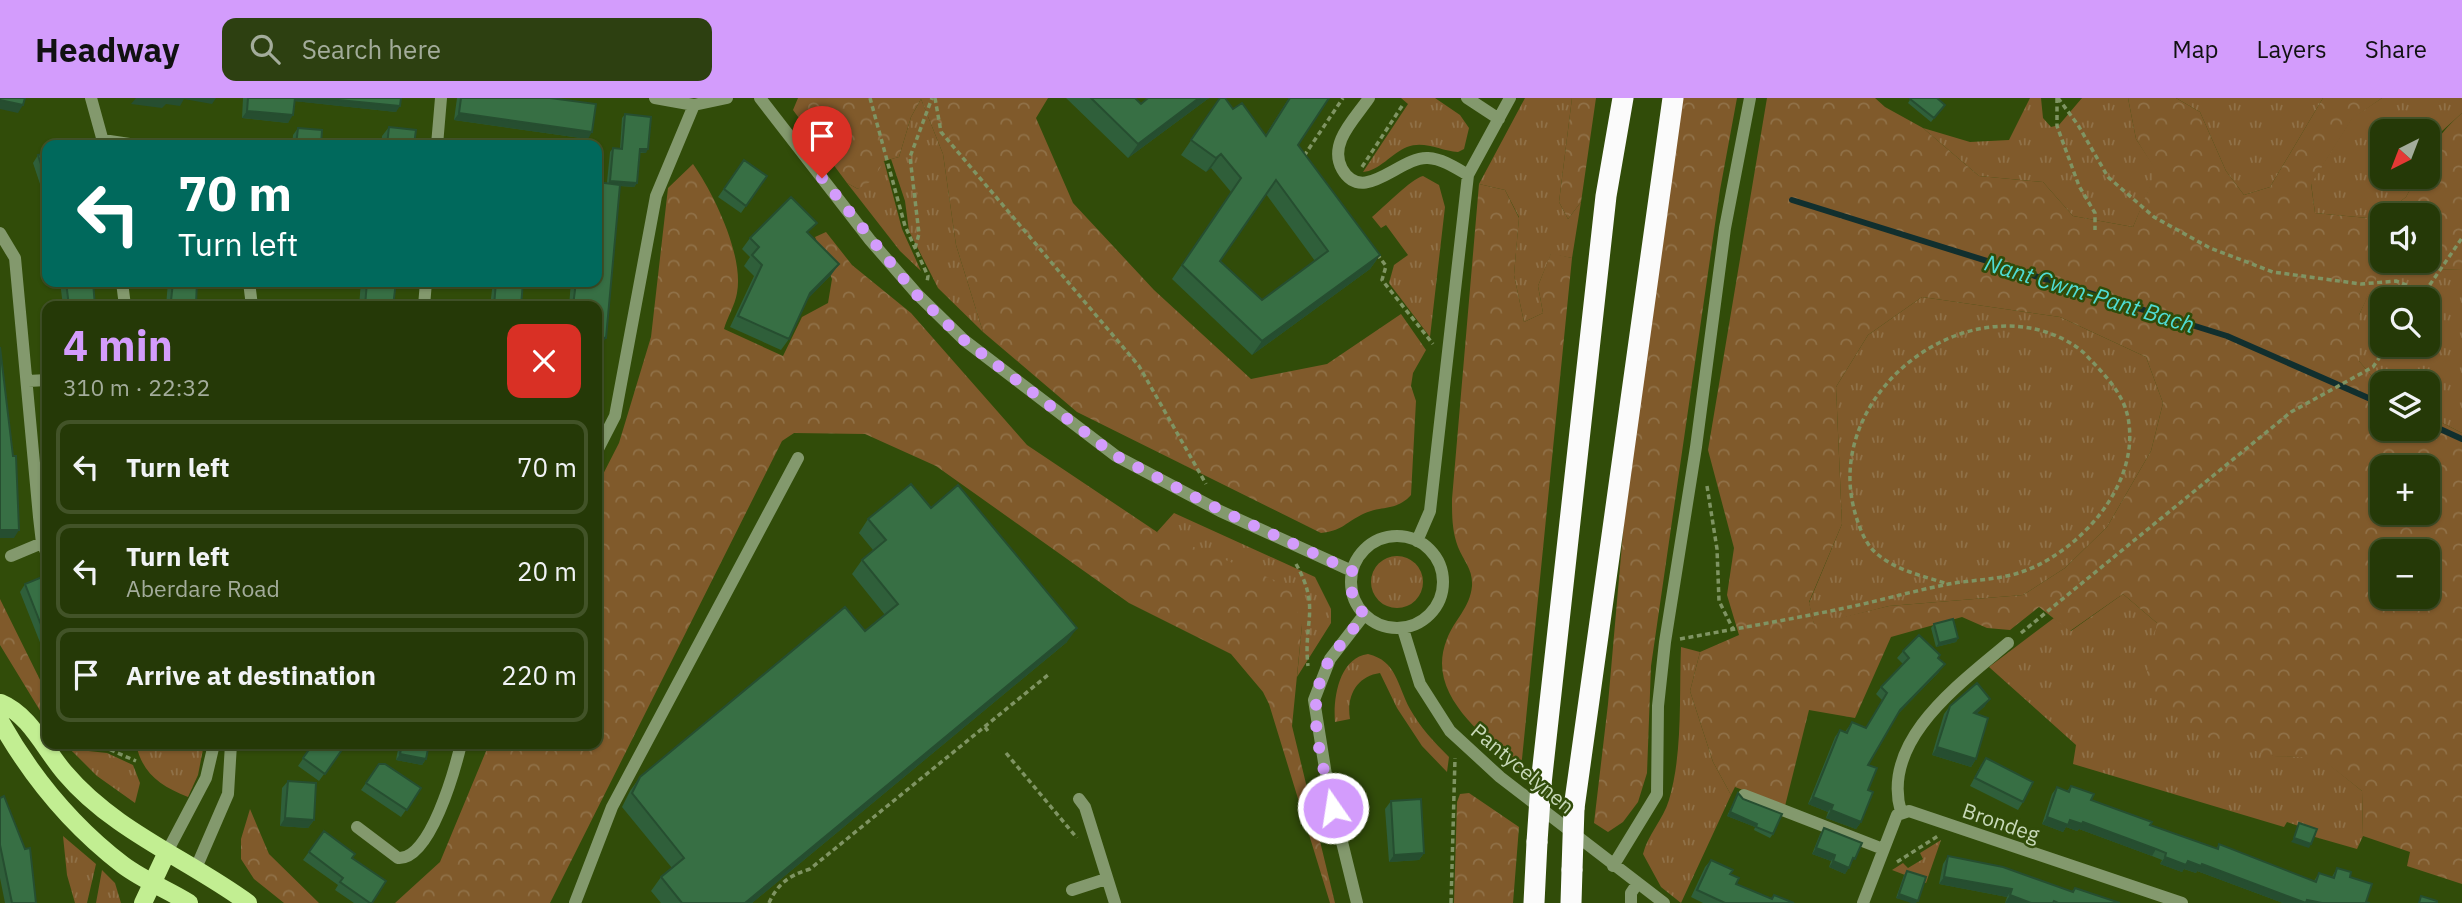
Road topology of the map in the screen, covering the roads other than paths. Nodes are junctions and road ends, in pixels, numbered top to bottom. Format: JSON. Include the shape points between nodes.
{"nodes":[{"id":1,"x":90,"y":98,"type":"edge"},
{"id":2,"x":441,"y":98,"type":"edge"},
{"id":3,"x":655,"y":98,"type":"edge"},
{"id":4,"x":727,"y":98,"type":"edge"},
{"id":5,"x":760,"y":98,"type":"edge"},
{"id":6,"x":1369,"y":98,"type":"edge"},
{"id":7,"x":1467,"y":98,"type":"edge"},
{"id":8,"x":1510,"y":98,"type":"edge"},
{"id":9,"x":1623,"y":98,"type":"edge"},
{"id":10,"x":1673,"y":98,"type":"edge"},
{"id":11,"x":1750,"y":98,"type":"edge"},
{"id":12,"x":694,"y":106,"type":"junction"},
{"id":13,"x":1499,"y":119,"type":"junction"},
{"id":14,"x":102,"y":140,"type":"edge"},
{"id":15,"x":438,"y":140,"type":"edge"},
{"id":16,"x":1468,"y":175,"type":"junction"},
{"id":17,"x":0,"y":233,"type":"edge"},
{"id":18,"x":42,"y":380,"type":"edge"},
{"id":19,"x":28,"y":381,"type":"junction"},
{"id":20,"x":602,"y":441,"type":"edge"},
{"id":21,"x":798,"y":458,"type":"dead end"},
{"id":22,"x":42,"y":528,"type":"edge"},
{"id":23,"x":1417,"y":541,"type":"junction"},
{"id":24,"x":42,"y":549,"type":"edge"},
{"id":25,"x":11,"y":556,"type":"dead end"},
{"id":26,"x":1352,"y":571,"type":"junction"},
{"id":27,"x":1364,"y":615,"type":"junction"},
{"id":28,"x":1403,"y":629,"type":"junction"},
{"id":29,"x":2008,"y":643,"type":"road end"},
{"id":30,"x":0,"y":709,"type":"edge"},
{"id":31,"x":42,"y":743,"type":"edge"},
{"id":32,"x":47,"y":749,"type":"edge"},
{"id":33,"x":213,"y":749,"type":"edge"},
{"id":34,"x":231,"y":749,"type":"edge"},
{"id":35,"x":459,"y":749,"type":"edge"},
{"id":36,"x":1744,"y":795,"type":"edge"},
{"id":37,"x":1079,"y":799,"type":"dead end"},
{"id":38,"x":1901,"y":812,"type":"junction"},
{"id":39,"x":357,"y":827,"type":"dead end"},
{"id":40,"x":167,"y":852,"type":"junction"},
{"id":41,"x":1881,"y":855,"type":"junction"},
{"id":42,"x":1613,"y":866,"type":"junction"},
{"id":43,"x":196,"y":869,"type":"junction"},
{"id":44,"x":1106,"y":879,"type":"junction"},
{"id":45,"x":151,"y":882,"type":"junction"},
{"id":46,"x":1637,"y":884,"type":"junction"},
{"id":47,"x":1072,"y":890,"type":"dead end"},
{"id":48,"x":183,"y":901,"type":"edge"},
{"id":49,"x":1359,"y":902,"type":"edge"},
{"id":50,"x":143,"y":903,"type":"edge"},
{"id":51,"x":248,"y":903,"type":"edge"},
{"id":52,"x":575,"y":903,"type":"edge"},
{"id":53,"x":1115,"y":903,"type":"edge"},
{"id":54,"x":1534,"y":903,"type":"edge"},
{"id":55,"x":1572,"y":903,"type":"edge"},
{"id":56,"x":1631,"y":903,"type":"edge"},
{"id":57,"x":1664,"y":903,"type":"edge"},
{"id":58,"x":1863,"y":903,"type":"edge"},
{"id":59,"x":2182,"y":903,"type":"edge"}],
"edges":[{"from":1,"to":14,"type":"street"},
{"from":2,"to":15,"type":"street"},
{"from":3,"to":12,"type":"street"},
{"from":4,"to":12,"type":"street"},
{"from":5,"to":26,"type":"street","via":[[870,240],[964,340],[1116,456]]},
{"from":6,"to":16,"type":"street","via":[[1337,146],[1338,162],[1350,179],[1371,182],[1413,159],[1429,158]]},
{"from":7,"to":13,"type":"street"},
{"from":8,"to":13,"type":"street"},
{"from":9,"to":54,"type":"highway","bridge":true,"via":[[1606,196],[1541,784]]},
{"from":10,"to":55,"type":"highway","bridge":true,"via":[[1574,808]]},
{"from":11,"to":42,"type":"street","via":[[1725,228],[1665,642],[1658,706],[1657,793]]},
{"from":12,"to":20,"type":"street","via":[[656,196],[615,416]]},
{"from":13,"to":16,"type":"street"},
{"from":16,"to":23,"type":"street","via":[[1430,511]]},
{"from":17,"to":19,"type":"street","via":[[15,258]]},
{"from":18,"to":19,"type":"street"},
{"from":19,"to":22,"type":"street"},
{"from":21,"to":52,"type":"street","via":[[612,807]]},
{"from":23,"to":26,"type":"street","via":[[1404,536],[1377,540],[1357,559]]},
{"from":23,"to":28,"type":"street","via":[[1438,561],[1443,590],[1429,616]]},
{"from":24,"to":25,"type":"street"},
{"from":26,"to":27,"type":"street","via":[[1352,595]]},
{"from":27,"to":28,"type":"street","via":[[1382,626]]},
{"from":27,"to":49,"type":"street","via":[[1330,659],[1314,700],[1327,781]]},
{"from":28,"to":42,"type":"street","name":"Pantycelynen","via":[[1420,684],[1450,731],[1500,777]]},
{"from":29,"to":38,"type":"street","via":[[1962,681],[1916,735],[1898,774]]},
{"from":30,"to":31,"type":"main road","via":[[16,709]]},
{"from":30,"to":45,"type":"main road","via":[[19,754],[68,814],[125,866]]},
{"from":32,"to":40,"type":"main road","via":[[89,798]]},
{"from":33,"to":40,"type":"street","via":[[206,778]]},
{"from":34,"to":43,"type":"street","via":[[229,794]]},
{"from":35,"to":39,"type":"street","via":[[441,806],[415,852],[398,858]]},
{"from":36,"to":41,"type":"street"},
{"from":37,"to":44,"type":"street"},
{"from":38,"to":41,"type":"street"},
{"from":38,"to":59,"type":"street","name":"Brondeg"},
{"from":40,"to":43,"type":"main road"},
{"from":40,"to":45,"type":"main road"},
{"from":41,"to":58,"type":"street"},
{"from":42,"to":46,"type":"street","name":"Pantycelynen"},
{"from":43,"to":48,"type":"main road"},
{"from":43,"to":51,"type":"main road"},
{"from":44,"to":47,"type":"street"},
{"from":44,"to":53,"type":"street"},
{"from":45,"to":48,"type":"main road"},
{"from":45,"to":50,"type":"main road"},
{"from":46,"to":56,"type":"street"},
{"from":46,"to":57,"type":"street","name":"Pantycelynen"}]}
